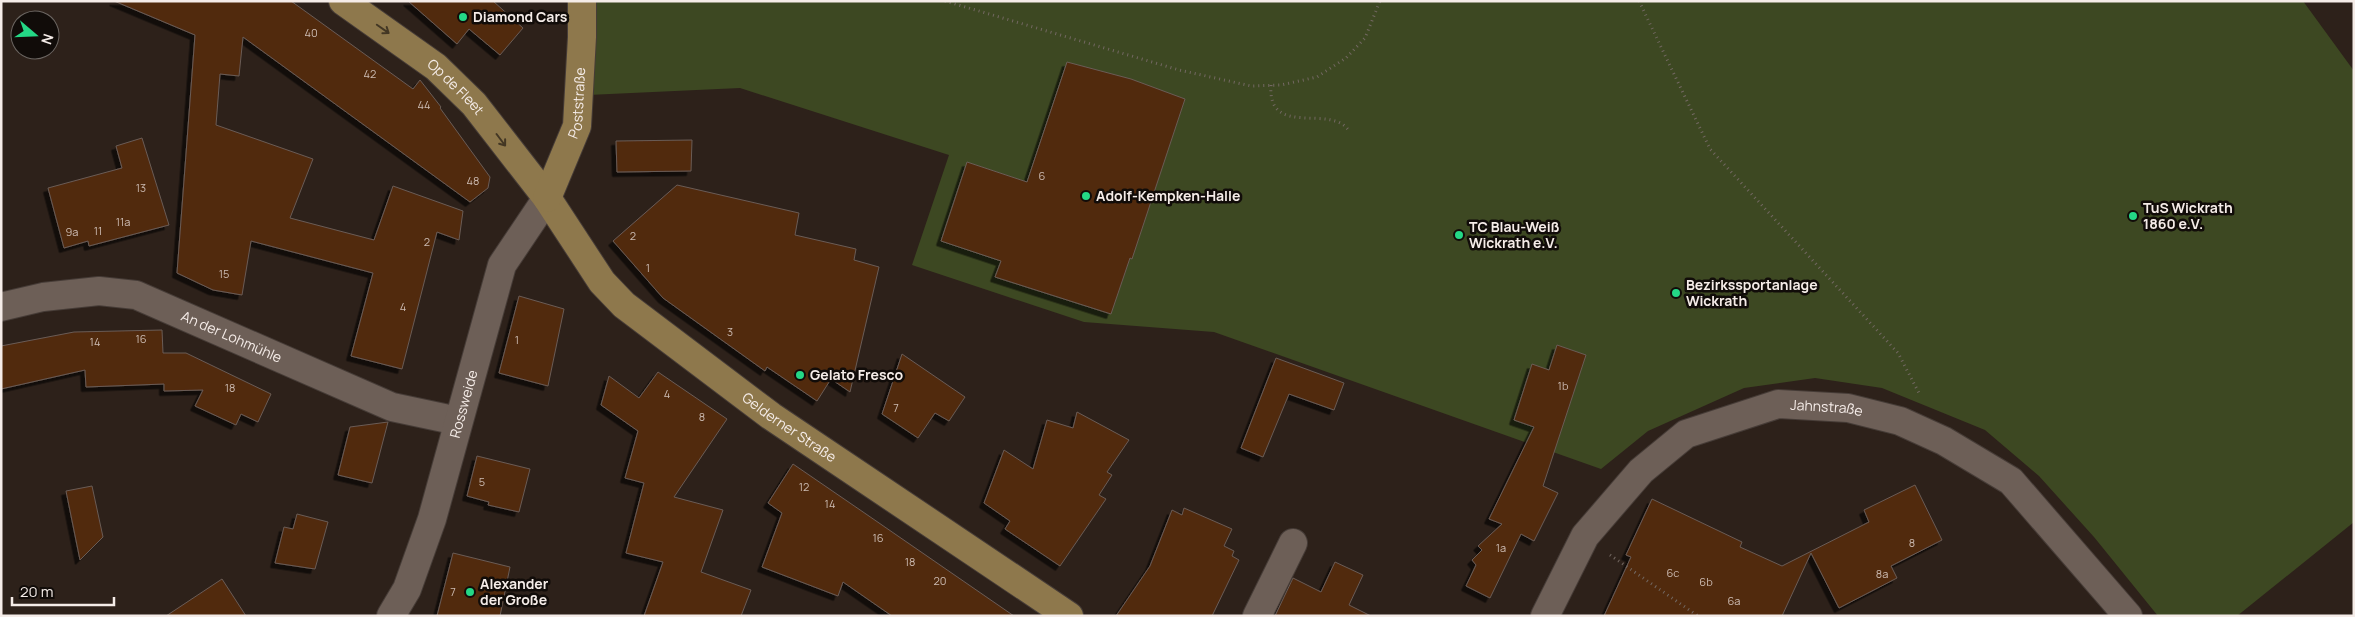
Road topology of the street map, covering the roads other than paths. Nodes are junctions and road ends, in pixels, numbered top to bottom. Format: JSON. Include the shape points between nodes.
{"nodes":[{"id":1,"x":343,"y":1,"type":"edge"},
{"id":2,"x":582,"y":1,"type":"edge"},
{"id":3,"x":547,"y":198,"type":"junction"},
{"id":4,"x":1,"y":307,"type":"edge"},
{"id":5,"x":458,"y":421,"type":"junction"},
{"id":6,"x":1293,"y":543,"type":"dead end"},
{"id":7,"x":391,"y":616,"type":"edge"},
{"id":8,"x":1069,"y":616,"type":"edge"},
{"id":9,"x":1257,"y":616,"type":"edge"},
{"id":10,"x":1545,"y":616,"type":"edge"},
{"id":11,"x":2128,"y":616,"type":"edge"}],
"edges":[{"from":1,"to":3,"type":"main road","name":"Op de Fleet","one_way":true,"via":[[436,67],[474,104]]},
{"from":2,"to":3,"type":"main road","name":"Poststraße","via":[[577,126]]},
{"from":3,"to":5,"type":"street","name":"Rossweide","via":[[502,265]]},
{"from":3,"to":8,"type":"main road","name":"Gelderner Straße","via":[[602,282],[624,305],[771,416]]},
{"from":4,"to":5,"type":"street","name":"An der Lohmühle","via":[[43,297],[99,291],[136,295],[392,407]]},
{"from":5,"to":7,"type":"street","name":"Rossweide","via":[[408,589]]},
{"from":6,"to":9,"type":"street"},
{"from":10,"to":11,"type":"street","name":"Jahnstraße","via":[[1585,536],[1641,471],[1686,434],[1778,404],[1848,408],[1900,421],[1935,437],[2011,481]]}]}
